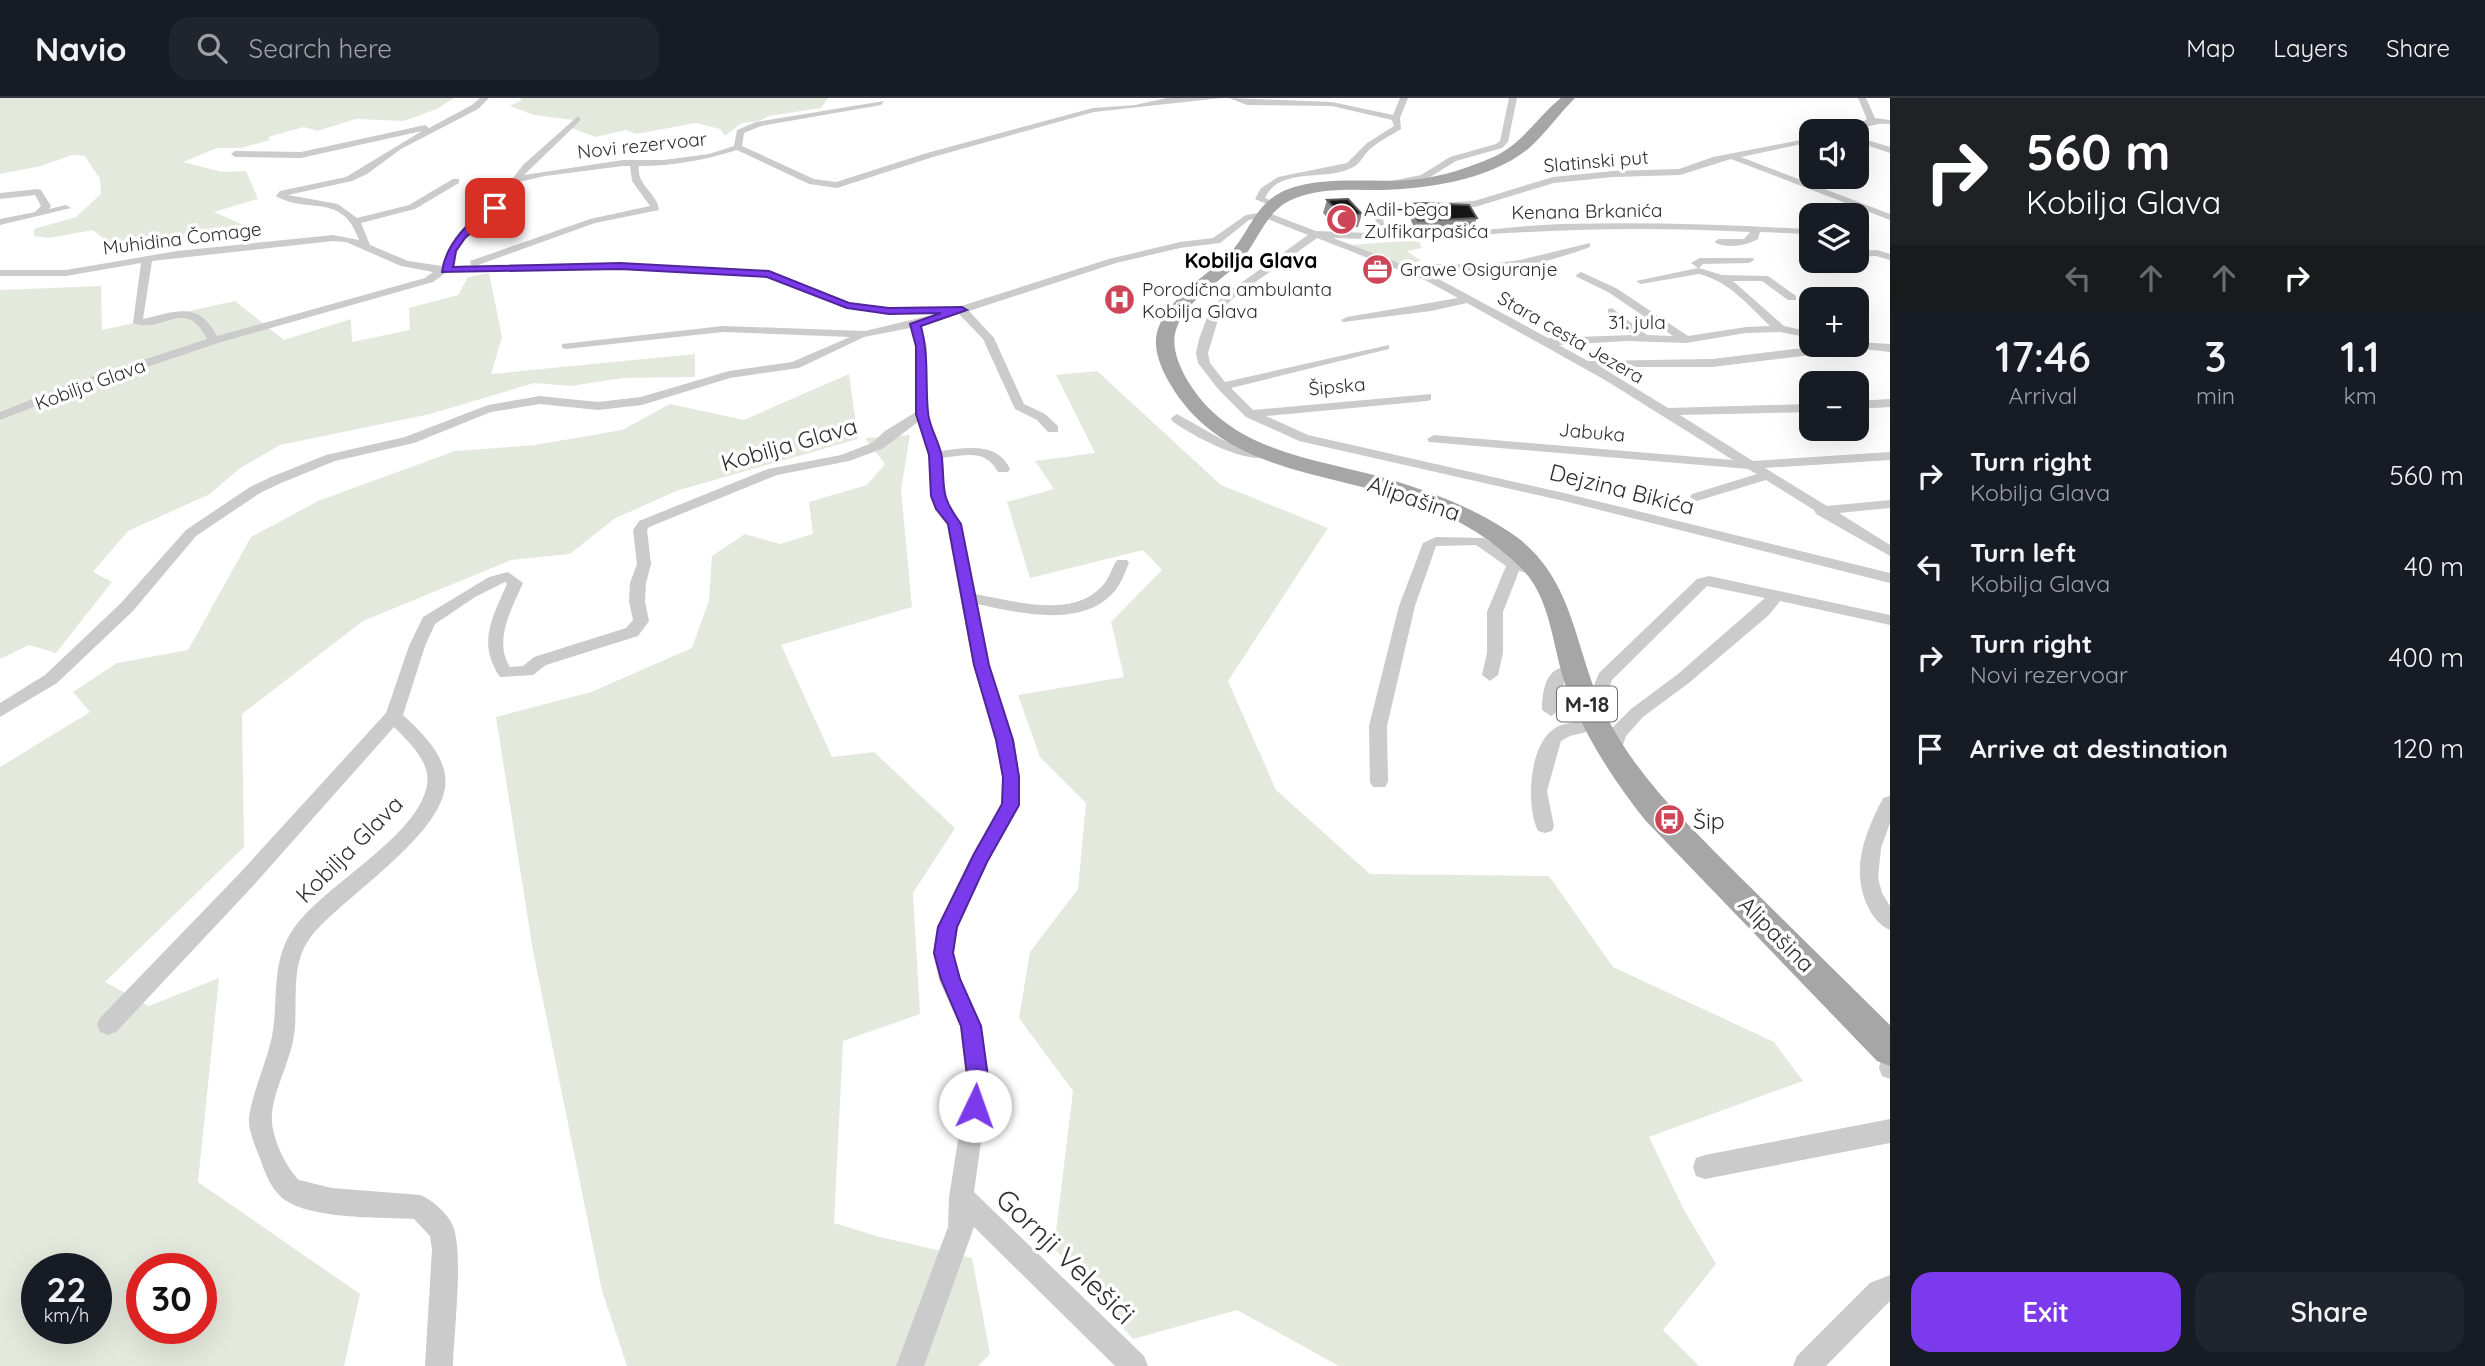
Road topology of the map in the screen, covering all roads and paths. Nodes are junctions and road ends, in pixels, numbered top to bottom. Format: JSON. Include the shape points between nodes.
{"nodes":[{"id":1,"x":485,"y":98,"type":"edge"},
{"id":2,"x":1217,"y":98,"type":"edge"},
{"id":3,"x":1233,"y":98,"type":"edge"},
{"id":4,"x":1404,"y":98,"type":"edge"},
{"id":5,"x":1513,"y":98,"type":"edge"},
{"id":6,"x":1569,"y":98,"type":"edge"},
{"id":7,"x":1862,"y":98,"type":"edge"},
{"id":8,"x":1273,"y":101,"type":"edge"},
{"id":9,"x":881,"y":103,"type":"dead end"},
{"id":10,"x":578,"y":118,"type":"dead end"},
{"id":11,"x":1396,"y":118,"type":"junction"},
{"id":12,"x":1872,"y":120,"type":"junction"},
{"id":13,"x":1869,"y":122,"type":"edge"},
{"id":14,"x":1890,"y":122,"type":"edge"},
{"id":15,"x":439,"y":127,"type":"junction"},
{"id":16,"x":1799,"y":143,"type":"edge"},
{"id":17,"x":1869,"y":143,"type":"edge"},
{"id":18,"x":738,"y":147,"type":"junction"},
{"id":19,"x":1890,"y":150,"type":"edge"},
{"id":20,"x":235,"y":155,"type":"dead end"},
{"id":21,"x":1734,"y":157,"type":"junction"},
{"id":22,"x":637,"y":158,"type":"junction"},
{"id":23,"x":516,"y":180,"type":"junction"},
{"id":24,"x":456,"y":181,"type":"dead end"},
{"id":25,"x":1370,"y":187,"type":"junction"},
{"id":26,"x":0,"y":196,"type":"edge"},
{"id":27,"x":66,"y":208,"type":"dead end"},
{"id":28,"x":1270,"y":209,"type":"junction"},
{"id":29,"x":39,"y":213,"type":"junction"},
{"id":30,"x":1890,"y":217,"type":"edge"},
{"id":31,"x":356,"y":221,"type":"junction"},
{"id":32,"x":0,"y":222,"type":"edge"},
{"id":33,"x":1755,"y":229,"type":"junction"},
{"id":34,"x":1799,"y":232,"type":"edge"},
{"id":35,"x":1378,"y":233,"type":"junction"},
{"id":36,"x":1315,"y":234,"type":"junction"},
{"id":37,"x":1719,"y":242,"type":"dead end"},
{"id":38,"x":1586,"y":245,"type":"dead end"},
{"id":39,"x":366,"y":247,"type":"junction"},
{"id":40,"x":1869,"y":253,"type":"edge"},
{"id":41,"x":1890,"y":257,"type":"edge"},
{"id":42,"x":147,"y":258,"type":"junction"},
{"id":43,"x":1749,"y":260,"type":"dead end"},
{"id":44,"x":1396,"y":267,"type":"junction"},
{"id":45,"x":462,"y":269,"type":"junction"},
{"id":46,"x":445,"y":270,"type":"junction"},
{"id":47,"x":1702,"y":271,"type":"junction"},
{"id":48,"x":0,"y":273,"type":"edge"},
{"id":49,"x":1581,"y":275,"type":"dead end"},
{"id":50,"x":1720,"y":278,"type":"junction"},
{"id":51,"x":1641,"y":281,"type":"dead end"},
{"id":52,"x":1468,"y":299,"type":"junction"},
{"id":53,"x":1793,"y":299,"type":"dead end"},
{"id":54,"x":962,"y":310,"type":"junction"},
{"id":55,"x":1612,"y":311,"type":"dead end"},
{"id":56,"x":1347,"y":320,"type":"dead end"},
{"id":57,"x":915,"y":324,"type":"junction"},
{"id":58,"x":1780,"y":328,"type":"junction"},
{"id":59,"x":1799,"y":332,"type":"edge"},
{"id":60,"x":865,"y":334,"type":"junction"},
{"id":61,"x":1644,"y":339,"type":"junction"},
{"id":62,"x":1686,"y":340,"type":"junction"},
{"id":63,"x":214,"y":341,"type":"junction"},
{"id":64,"x":1546,"y":342,"type":"junction"},
{"id":65,"x":566,"y":346,"type":"dead end"},
{"id":66,"x":1869,"y":346,"type":"edge"},
{"id":67,"x":1385,"y":347,"type":"dead end"},
{"id":68,"x":1890,"y":348,"type":"edge"},
{"id":69,"x":1799,"y":352,"type":"edge"},
{"id":70,"x":1586,"y":364,"type":"junction"},
{"id":71,"x":1222,"y":386,"type":"junction"},
{"id":72,"x":1427,"y":397,"type":"dead end"},
{"id":73,"x":1890,"y":404,"type":"edge"},
{"id":74,"x":1869,"y":405,"type":"edge"},
{"id":75,"x":1799,"y":408,"type":"edge"},
{"id":76,"x":1664,"y":411,"type":"junction"},
{"id":77,"x":922,"y":414,"type":"junction"},
{"id":78,"x":1250,"y":414,"type":"junction"},
{"id":79,"x":0,"y":416,"type":"edge"},
{"id":80,"x":1177,"y":418,"type":"dead end"},
{"id":81,"x":1053,"y":429,"type":"dead end"},
{"id":82,"x":1434,"y":439,"type":"dead end"},
{"id":83,"x":1257,"y":450,"type":"junction"},
{"id":84,"x":936,"y":455,"type":"junction"},
{"id":85,"x":1890,"y":456,"type":"edge"},
{"id":86,"x":1748,"y":465,"type":"junction"},
{"id":87,"x":1003,"y":469,"type":"dead end"},
{"id":88,"x":1765,"y":475,"type":"junction"},
{"id":89,"x":1697,"y":497,"type":"dead end"},
{"id":90,"x":1890,"y":504,"type":"edge"},
{"id":91,"x":1821,"y":511,"type":"junction"},
{"id":92,"x":1890,"y":551,"type":"edge"},
{"id":93,"x":1122,"y":563,"type":"dead end"},
{"id":94,"x":1525,"y":567,"type":"junction"},
{"id":95,"x":1890,"y":578,"type":"edge"},
{"id":96,"x":1775,"y":597,"type":"junction"},
{"id":97,"x":970,"y":598,"type":"junction"},
{"id":98,"x":1890,"y":620,"type":"edge"},
{"id":99,"x":1575,"y":674,"type":"junction"},
{"id":100,"x":1490,"y":675,"type":"dead end"},
{"id":101,"x":1551,"y":710,"type":"dead end"},
{"id":102,"x":0,"y":711,"type":"edge"},
{"id":103,"x":394,"y":716,"type":"junction"},
{"id":104,"x":1594,"y":719,"type":"junction"},
{"id":105,"x":1612,"y":754,"type":"junction"},
{"id":106,"x":1379,"y":782,"type":"dead end"},
{"id":107,"x":1890,"y":803,"type":"edge"},
{"id":108,"x":1545,"y":826,"type":"dead end"},
{"id":109,"x":1890,"y":921,"type":"edge"},
{"id":110,"x":108,"y":1024,"type":"dead end"},
{"id":111,"x":1890,"y":1049,"type":"edge"},
{"id":112,"x":1890,"y":1060,"type":"edge"},
{"id":113,"x":1890,"y":1068,"type":"edge"},
{"id":114,"x":1890,"y":1131,"type":"edge"},
{"id":115,"x":1705,"y":1167,"type":"dead end"},
{"id":116,"x":961,"y":1197,"type":"junction"},
{"id":117,"x":1890,"y":1287,"type":"edge"},
{"id":118,"x":439,"y":1366,"type":"edge"},
{"id":119,"x":910,"y":1366,"type":"edge"},
{"id":120,"x":1134,"y":1366,"type":"edge"},
{"id":121,"x":1807,"y":1366,"type":"edge"}],
"edges":[{"from":1,"to":15,"type":"street"},
{"from":2,"to":18,"type":"street","via":[[1093,110],[837,185],[812,182]]},
{"from":3,"to":8,"type":"street","via":[[1247,103]]},
{"from":4,"to":11,"type":"street"},
{"from":5,"to":25,"type":"street","via":[[1504,142],[1499,146],[1453,159],[1424,177]]},
{"from":6,"to":25,"type":"main road","via":[[1526,143],[1498,159],[1435,181]]},
{"from":7,"to":12,"type":"street"},
{"from":8,"to":11,"type":"street","via":[[1332,104]]},
{"from":9,"to":18,"type":"street","name":"Novi rezervoar","via":[[759,124],[740,132]]},
{"from":10,"to":23,"type":"street","name":"Novi rezervoar"},
{"from":11,"to":28,"type":"street","via":[[1398,127],[1364,149],[1357,162],[1272,183],[1260,199]]},
{"from":12,"to":13,"type":"street"},
{"from":12,"to":14,"type":"street"},
{"from":15,"to":20,"type":"street","via":[[396,132],[301,155]]},
{"from":15,"to":31,"type":"street","via":[[398,146],[349,179],[281,194],[339,206]]},
{"from":16,"to":21,"type":"street","name":"Slatinski put"},
{"from":17,"to":19,"type":"street"},
{"from":18,"to":22,"type":"street","name":"Novi rezervoar","via":[[664,163]]},
{"from":21,"to":30,"type":"street"},
{"from":21,"to":35,"type":"street","name":"Slatinski put","via":[[1680,172],[1553,180],[1475,204],[1396,208],[1378,217]]},
{"from":22,"to":23,"type":"street","name":"Novi rezervoar"},
{"from":22,"to":45,"type":"street","name":"Kobilja Glava","via":[[636,182],[656,208],[593,221]]},
{"from":23,"to":46,"type":"street","name":"Novi rezervoar","via":[[495,208],[462,236]]},
{"from":24,"to":31,"type":"street","via":[[412,207]]},
{"from":25,"to":28,"type":"main road","via":[[1306,191],[1280,199]]},
{"from":26,"to":29,"type":"street","via":[[38,192],[46,206]]},
{"from":27,"to":29,"type":"street"},
{"from":28,"to":36,"type":"street","name":"Stara cesta Jezera"},
{"from":28,"to":54,"type":"street","name":"Kobilja Glava","via":[[1246,218],[1216,241],[1113,261]]},
{"from":28,"to":83,"type":"main road","number":"M-18","via":[[1242,251],[1177,313],[1164,344],[1166,361],[1202,412],[1225,434]]},
{"from":29,"to":32,"type":"street"},
{"from":31,"to":39,"type":"street"},
{"from":33,"to":34,"type":"street","name":"Kenana Brkanića"},
{"from":33,"to":35,"type":"street","name":"Kenana Brkanića","via":[[1563,228],[1405,237]]},
{"from":33,"to":37,"type":"street","name":"Kenana Brkanića","via":[[1754,237],[1746,242]]},
{"from":35,"to":36,"type":"street","via":[[1358,237]]},
{"from":36,"to":44,"type":"street","name":"Stara cesta Jezera"},
{"from":36,"to":71,"type":"street","via":[[1228,297],[1215,312],[1202,353]]},
{"from":38,"to":44,"type":"street","via":[[1517,265]]},
{"from":39,"to":42,"type":"street","name":"Muhidina Čomage","via":[[342,237]]},
{"from":39,"to":46,"type":"street","name":"Muhidina Čomage","via":[[419,268]]},
{"from":40,"to":41,"type":"street"},
{"from":42,"to":48,"type":"street","name":"Muhidina Čomage","via":[[66,272]]},
{"from":42,"to":63,"type":"street","via":[[137,321],[195,315],[206,324]]},
{"from":43,"to":47,"type":"street","via":[[1698,262]]},
{"from":44,"to":52,"type":"street","name":"Stara cesta Jezera"},
{"from":45,"to":46,"type":"street","name":"Kobilja Glava"},
{"from":45,"to":54,"type":"street","name":"Kobilja Glava","via":[[620,266],[769,274],[847,305],[889,311]]},
{"from":46,"to":63,"type":"street","name":"Kobilja Glava","via":[[415,285]]},
{"from":47,"to":50,"type":"street","name":"31. jula"},
{"from":47,"to":51,"type":"street","name":"31. jula"},
{"from":49,"to":62,"type":"street","name":"31. jula","via":[[1612,290]]},
{"from":50,"to":53,"type":"street","via":[[1764,278]]},
{"from":50,"to":58,"type":"street","name":"31. jula"},
{"from":52,"to":56,"type":"street"},
{"from":52,"to":64,"type":"street","name":"Stara cesta Jezera"},
{"from":54,"to":57,"type":"street","name":"Kobilja Glava"},
{"from":54,"to":81,"type":"street","via":[[988,338],[1019,406],[1041,416]]},
{"from":55,"to":61,"type":"street"},
{"from":57,"to":60,"type":"street","name":"Kobilja Glava"},
{"from":57,"to":77,"type":"street","via":[[922,346]]},
{"from":58,"to":59,"type":"street","name":"31. jula"},
{"from":58,"to":62,"type":"street","name":"31. jula"},
{"from":60,"to":65,"type":"street","name":"Kobilja Glava","via":[[723,330]]},
{"from":60,"to":102,"type":"street","name":"Kobilja Glava","via":[[795,365],[729,375],[642,401],[598,406],[540,400],[488,409],[409,440],[331,458],[276,480],[191,533],[127,607],[51,679]]},
{"from":61,"to":62,"type":"street","name":"31. jula"},
{"from":61,"to":64,"type":"street","name":"31. jula"},
{"from":63,"to":79,"type":"street","name":"Kobilja Glava"},
{"from":64,"to":70,"type":"street","name":"Stara cesta Jezera"},
{"from":66,"to":68,"type":"street"},
{"from":67,"to":71,"type":"street","name":"Šipska"},
{"from":69,"to":70,"type":"street","via":[[1712,363]]},
{"from":70,"to":76,"type":"street","name":"Stara cesta Jezera"},
{"from":71,"to":78,"type":"street"},
{"from":72,"to":78,"type":"street","name":"Šipska"},
{"from":73,"to":74,"type":"street"},
{"from":75,"to":76,"type":"street"},
{"from":76,"to":86,"type":"street","name":"Stara cesta Jezera"},
{"from":77,"to":84,"type":"street"},
{"from":77,"to":103,"type":"street","name":"Kobilja Glava","via":[[877,446],[844,458],[773,472],[644,524],[640,530],[644,564],[637,601],[641,621],[632,632],[540,662],[527,671],[506,673],[500,666],[495,632],[514,583],[501,577],[470,593],[429,621]]},
{"from":78,"to":95,"type":"street","name":"Dejzina Bikića","via":[[1304,438]]},
{"from":80,"to":83,"type":"street","via":[[1223,446]]},
{"from":82,"to":86,"type":"street","name":"Jabuka"},
{"from":83,"to":94,"type":"main road","name":"Alipašina","number":"M-18","via":[[1435,501],[1498,535]]},
{"from":84,"to":87,"type":"street","via":[[986,452],[995,454]]},
{"from":84,"to":97,"type":"street","via":[[937,496],[954,524]]},
{"from":85,"to":86,"type":"street","name":"Jabuka"},
{"from":86,"to":88,"type":"street","name":"Stara cesta Jezera"},
{"from":88,"to":89,"type":"street"},
{"from":88,"to":91,"type":"street","name":"Stara cesta Jezera"},
{"from":90,"to":91,"type":"street"},
{"from":91,"to":92,"type":"street","name":"Stara cesta Jezera"},
{"from":93,"to":97,"type":"street","via":[[1111,587],[1084,604],[1059,611]]},
{"from":94,"to":99,"type":"main road","name":"Alipašina","number":"M-18","via":[[1553,599]]},
{"from":94,"to":100,"type":"street","via":[[1495,612]]},
{"from":94,"to":106,"type":"street","via":[[1479,541],[1430,543],[1407,606],[1378,726]]},
{"from":96,"to":98,"type":"street"},
{"from":96,"to":104,"type":"street","via":[[1702,582],[1605,677]]},
{"from":96,"to":105,"type":"street","via":[[1637,713],[1618,733]]},
{"from":97,"to":116,"type":"street","via":[[981,665],[1004,740],[1011,805],[947,927],[943,953],[971,1026],[978,1084]]},
{"from":99,"to":101,"type":"street","via":[[1560,674],[1555,680]]},
{"from":99,"to":104,"type":"main road","name":"Alipašina","number":"M-18"},
{"from":103,"to":110,"type":"street"},
{"from":103,"to":118,"type":"street","name":"Kobilja Glava","via":[[416,738],[437,770],[435,788],[409,832],[301,934],[284,971],[284,1029],[260,1120],[270,1157],[290,1189],[312,1199],[420,1206],[442,1230]]},
{"from":104,"to":105,"type":"main road","name":"Alipašina","number":"M-18"},
{"from":104,"to":108,"type":"street","via":[[1555,737],[1548,750],[1538,791]]},
{"from":105,"to":111,"type":"main road","name":"Alipašina","number":"M-18","via":[[1656,812]]},
{"from":107,"to":109,"type":"street","via":[[1871,845],[1866,870],[1871,894]]},
{"from":112,"to":113,"type":"street"},
{"from":114,"to":115,"type":"street"},
{"from":116,"to":119,"type":"street","name":"Gornji Velešići","via":[[961,1227]]},
{"from":116,"to":120,"type":"street","name":"Gornji Velešići"},
{"from":117,"to":121,"type":"street","via":[[1879,1292]]}]}
